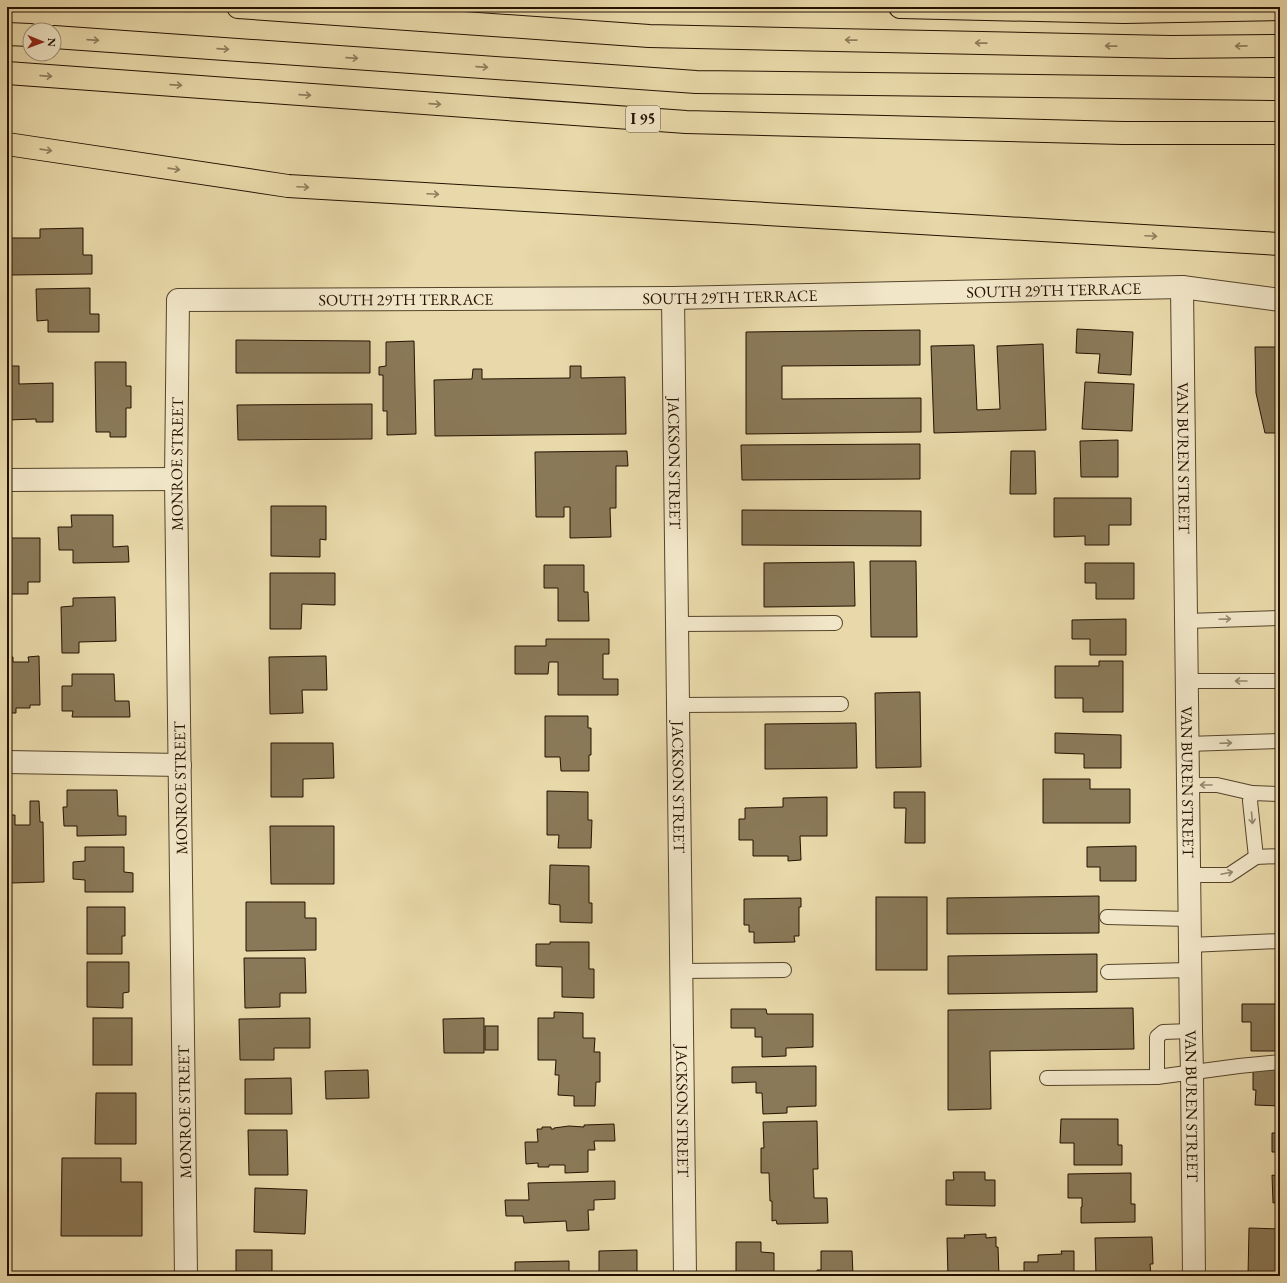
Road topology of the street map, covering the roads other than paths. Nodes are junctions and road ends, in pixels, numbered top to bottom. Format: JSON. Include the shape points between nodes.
{"nodes":[{"id":1,"x":238,"y":7,"type":"edge"},
{"id":2,"x":900,"y":7,"type":"edge"},
{"id":3,"x":1280,"y":9,"type":"edge"},
{"id":4,"x":7,"y":34,"type":"edge"},
{"id":5,"x":22,"y":35,"type":"edge"},
{"id":6,"x":62,"y":38,"type":"edge"},
{"id":7,"x":1280,"y":46,"type":"edge"},
{"id":8,"x":7,"y":73,"type":"edge"},
{"id":9,"x":1280,"y":89,"type":"edge"},
{"id":10,"x":1280,"y":133,"type":"edge"},
{"id":11,"x":7,"y":144,"type":"edge"},
{"id":12,"x":1280,"y":244,"type":"edge"},
{"id":13,"x":1182,"y":287,"type":"junction"},
{"id":14,"x":673,"y":298,"type":"junction"},
{"id":15,"x":178,"y":300,"type":"joint"},
{"id":16,"x":1280,"y":300,"type":"edge"},
{"id":17,"x":176,"y":479,"type":"junction"},
{"id":18,"x":7,"y":480,"type":"edge"},
{"id":19,"x":1280,"y":618,"type":"edge"},
{"id":20,"x":1186,"y":621,"type":"junction"},
{"id":21,"x":835,"y":623,"type":"dead end"},
{"id":22,"x":677,"y":624,"type":"junction"},
{"id":23,"x":1186,"y":681,"type":"junction"},
{"id":24,"x":1280,"y":681,"type":"edge"},
{"id":25,"x":841,"y":704,"type":"dead end"},
{"id":26,"x":678,"y":705,"type":"junction"},
{"id":27,"x":1280,"y":741,"type":"edge"},
{"id":28,"x":1187,"y":744,"type":"junction"},
{"id":29,"x":7,"y":762,"type":"edge"},
{"id":30,"x":180,"y":765,"type":"junction"},
{"id":31,"x":1188,"y":785,"type":"junction"},
{"id":32,"x":1252,"y":793,"type":"junction"},
{"id":33,"x":1280,"y":794,"type":"edge"},
{"id":34,"x":1280,"y":856,"type":"edge"},
{"id":35,"x":1256,"y":857,"type":"junction"},
{"id":36,"x":1189,"y":875,"type":"junction"},
{"id":37,"x":1107,"y":917,"type":"dead end"},
{"id":38,"x":1189,"y":918,"type":"junction"},
{"id":39,"x":1280,"y":942,"type":"edge"},
{"id":40,"x":1190,"y":945,"type":"junction"},
{"id":41,"x":681,"y":970,"type":"junction"},
{"id":42,"x":784,"y":970,"type":"dead end"},
{"id":43,"x":1190,"y":970,"type":"junction"},
{"id":44,"x":1108,"y":972,"type":"dead end"},
{"id":45,"x":1190,"y":1031,"type":"junction"},
{"id":46,"x":1280,"y":1062,"type":"edge"},
{"id":47,"x":1192,"y":1072,"type":"junction"},
{"id":48,"x":1157,"y":1077,"type":"junction"},
{"id":49,"x":1047,"y":1078,"type":"dead end"},
{"id":50,"x":186,"y":1276,"type":"edge"},
{"id":51,"x":685,"y":1276,"type":"edge"},
{"id":52,"x":1194,"y":1276,"type":"edge"}],
"edges":[{"from":7,"to":1,"type":"highway","one_way":true,"via":[[1163,47],[649,36]]},
{"from":2,"to":3,"type":"highway","via":[[1124,12]]},
{"from":4,"to":5,"type":"highway"},
{"from":6,"to":9,"type":"highway","one_way":true,"via":[[696,82]]},
{"from":8,"to":10,"type":"highway","number":"I 95","one_way":true,"via":[[686,122],[1123,133]]},
{"from":11,"to":12,"type":"highway","one_way":true,"via":[[288,186]]},
{"from":13,"to":14,"type":"street","name":"SOUTH 29TH TERRACE"},
{"from":13,"to":16,"type":"street","name":"SOUTH 29TH TERRACE"},
{"from":13,"to":20,"type":"street","name":"VAN BUREN STREET"},
{"from":14,"to":15,"type":"street","name":"SOUTH 29TH TERRACE"},
{"from":14,"to":22,"type":"street","name":"JACKSON STREET"},
{"from":15,"to":17,"type":"street","name":"MONROE STREET"},
{"from":17,"to":18,"type":"street"},
{"from":17,"to":30,"type":"street","name":"MONROE STREET"},
{"from":20,"to":19,"type":"lane","one_way":true},
{"from":20,"to":23,"type":"street","name":"VAN BUREN STREET"},
{"from":21,"to":22,"type":"lane"},
{"from":22,"to":26,"type":"street","name":"JACKSON STREET"},
{"from":24,"to":23,"type":"lane","one_way":true},
{"from":23,"to":28,"type":"street","name":"VAN BUREN STREET"},
{"from":25,"to":26,"type":"lane"},
{"from":26,"to":41,"type":"street","name":"JACKSON STREET"},
{"from":28,"to":27,"type":"lane","one_way":true},
{"from":28,"to":31,"type":"street","name":"VAN BUREN STREET"},
{"from":29,"to":30,"type":"street"},
{"from":30,"to":50,"type":"street","name":"MONROE STREET"},
{"from":32,"to":31,"type":"lane","one_way":true,"via":[[1217,785]]},
{"from":31,"to":36,"type":"street","name":"VAN BUREN STREET"},
{"from":32,"to":33,"type":"lane"},
{"from":32,"to":35,"type":"lane","one_way":true,"via":[[1250,801]]},
{"from":34,"to":35,"type":"lane"},
{"from":36,"to":35,"type":"lane","one_way":true,"via":[[1229,875]]},
{"from":36,"to":38,"type":"street","name":"VAN BUREN STREET"},
{"from":37,"to":38,"type":"lane"},
{"from":38,"to":40,"type":"street","name":"VAN BUREN STREET"},
{"from":39,"to":40,"type":"lane"},
{"from":40,"to":43,"type":"street","name":"VAN BUREN STREET"},
{"from":41,"to":42,"type":"lane"},
{"from":41,"to":51,"type":"street","name":"JACKSON STREET"},
{"from":43,"to":44,"type":"lane"},
{"from":43,"to":45,"type":"street","name":"VAN BUREN STREET"},
{"from":45,"to":47,"type":"street","name":"VAN BUREN STREET"},
{"from":45,"to":48,"type":"lane","via":[[1163,1032],[1157,1037]]},
{"from":46,"to":47,"type":"lane"},
{"from":47,"to":48,"type":"lane"},
{"from":47,"to":52,"type":"street","name":"VAN BUREN STREET"},
{"from":48,"to":49,"type":"lane"}]}
